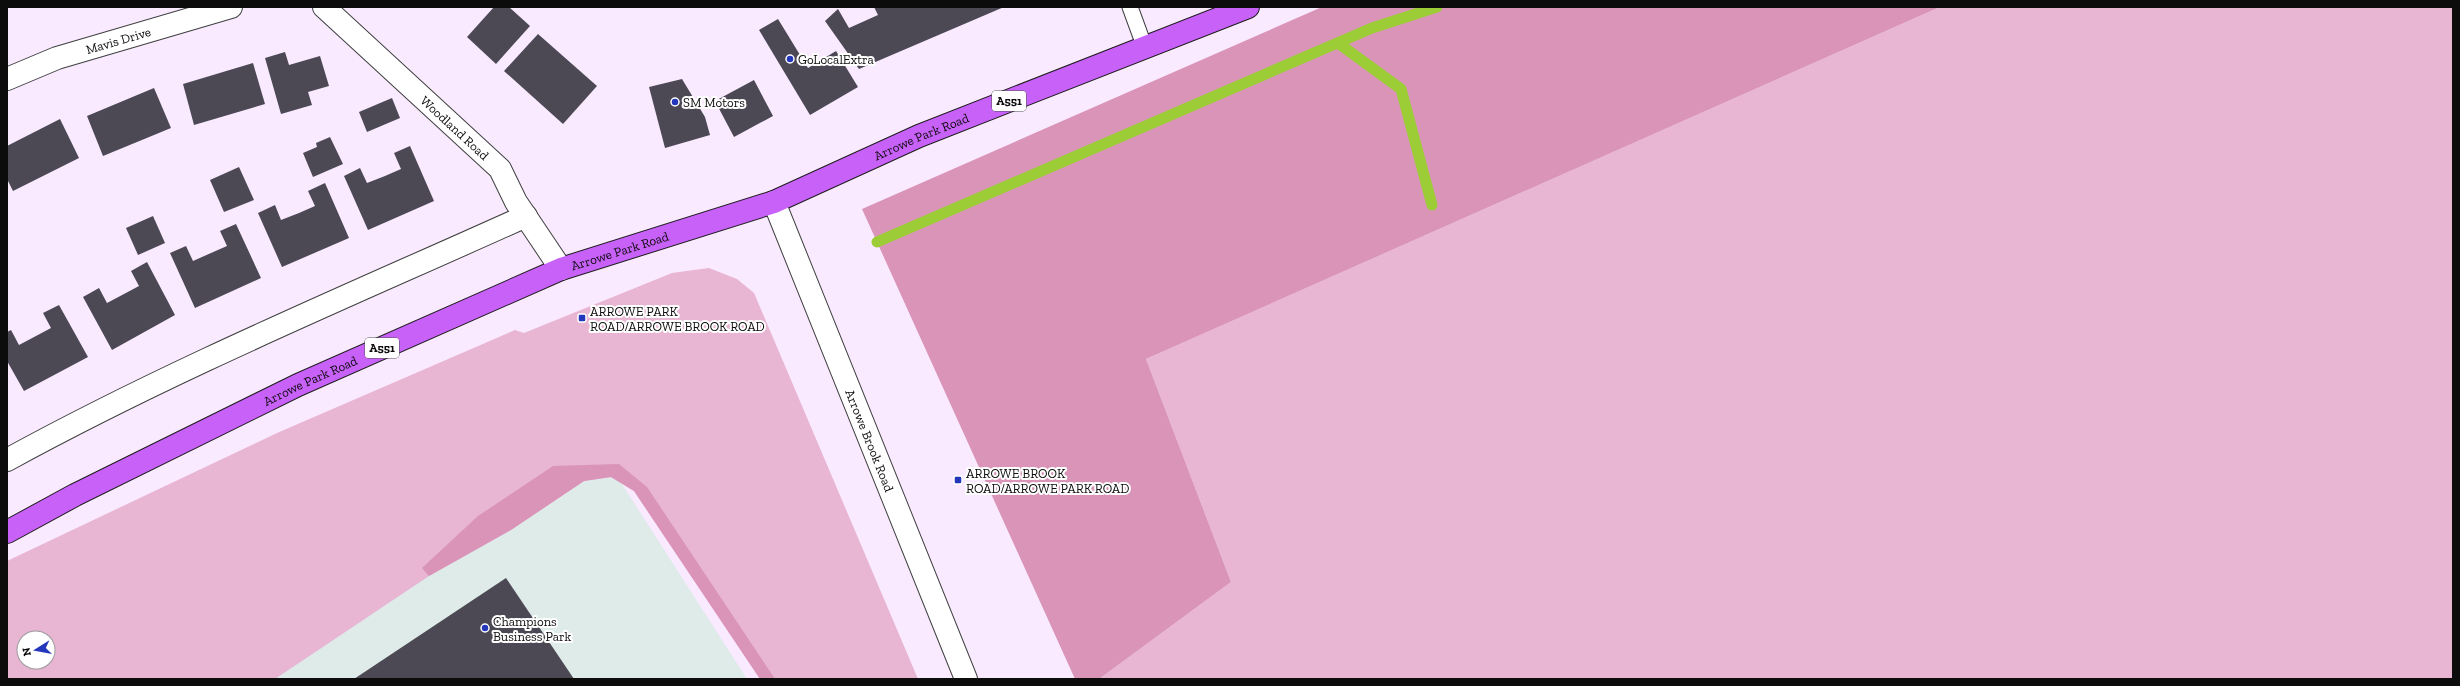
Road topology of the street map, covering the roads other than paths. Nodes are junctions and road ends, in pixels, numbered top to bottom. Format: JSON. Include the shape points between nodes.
{"nodes":[{"id":1,"x":231,"y":7,"type":"edge"},
{"id":2,"x":324,"y":7,"type":"edge"},
{"id":3,"x":1130,"y":7,"type":"edge"},
{"id":4,"x":1248,"y":7,"type":"edge"},
{"id":5,"x":1145,"y":48,"type":"junction"},
{"id":6,"x":7,"y":79,"type":"edge"},
{"id":7,"x":774,"y":202,"type":"junction"},
{"id":8,"x":526,"y":216,"type":"junction"},
{"id":9,"x":561,"y":269,"type":"junction"},
{"id":10,"x":7,"y":460,"type":"edge"},
{"id":11,"x":7,"y":532,"type":"edge"},
{"id":12,"x":966,"y":679,"type":"edge"}],
"edges":[{"from":1,"to":6,"type":"street","name":"Mavis Drive","via":[[57,58]]},
{"from":2,"to":8,"type":"street","name":"Woodland Road","via":[[500,169]]},
{"from":3,"to":5,"type":"lane"},
{"from":4,"to":5,"type":"main road","name":"Arrowe Park Road","number":"A551"},
{"from":5,"to":7,"type":"main road","name":"Arrowe Park Road","number":"A551","via":[[920,136]]},
{"from":7,"to":9,"type":"main road","name":"Arrowe Park Road","number":"A551"},
{"from":7,"to":12,"type":"street","name":"Arrowe Brook Road"},
{"from":8,"to":9,"type":"street","name":"Woodland Road"},
{"from":8,"to":10,"type":"street","via":[[252,337],[81,420]]},
{"from":9,"to":11,"type":"main road","name":"Arrowe Park Road","number":"A551","via":[[298,385],[75,495]]}]}
